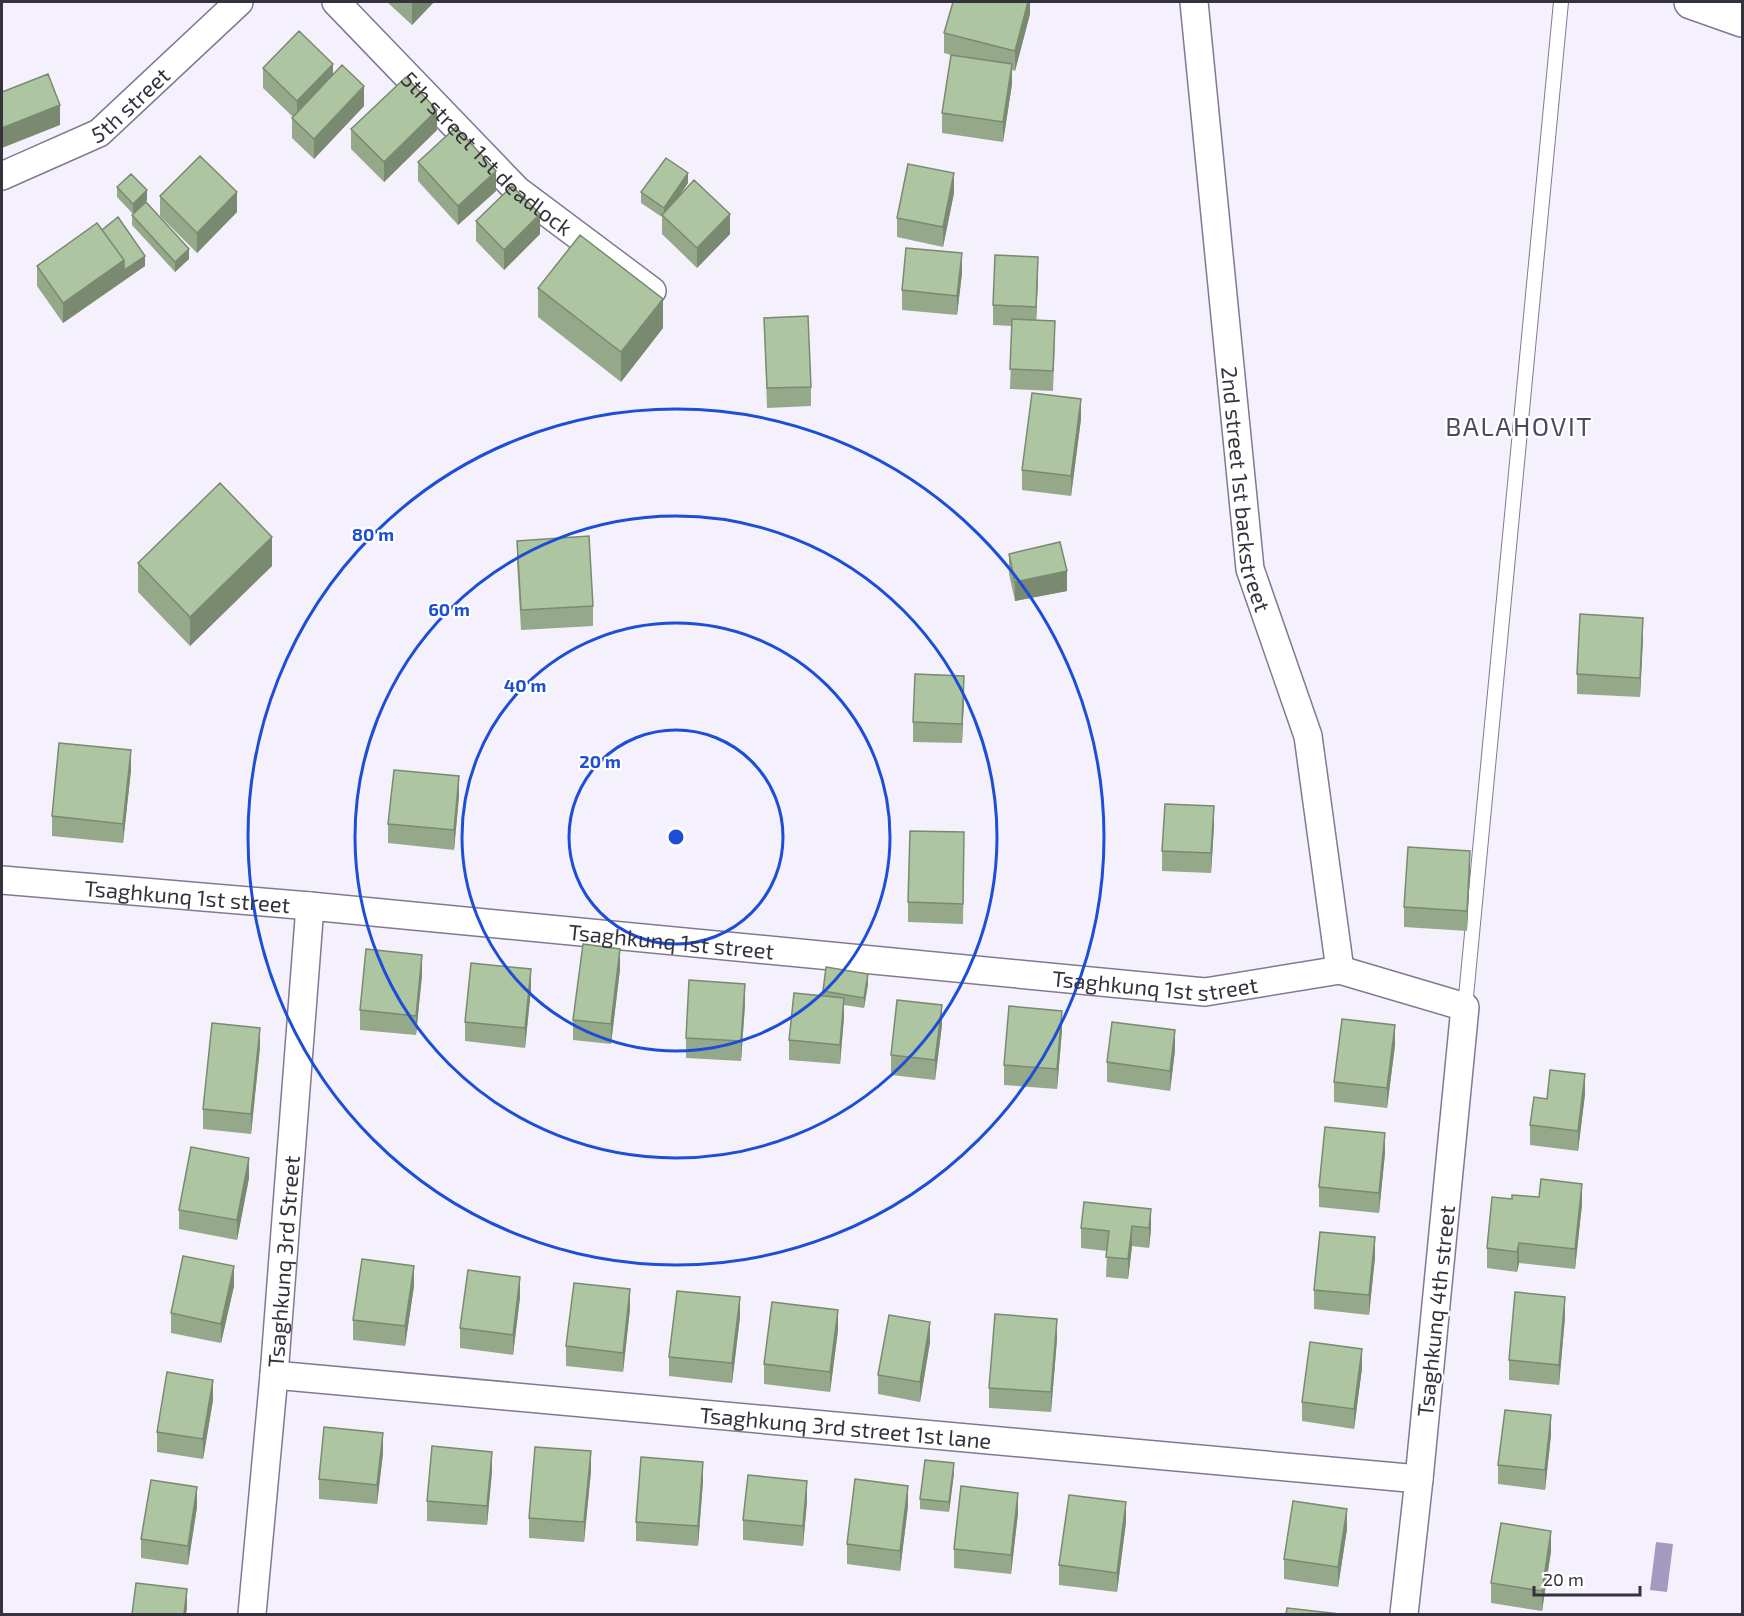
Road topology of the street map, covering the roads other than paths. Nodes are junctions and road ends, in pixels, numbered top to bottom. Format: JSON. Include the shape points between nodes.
{"nodes":[{"id":1,"x":239,"y":2,"type":"edge"},
{"id":2,"x":336,"y":2,"type":"edge"},
{"id":3,"x":1194,"y":2,"type":"edge"},
{"id":4,"x":1561,"y":2,"type":"edge"},
{"id":5,"x":1691,"y":2,"type":"edge"},
{"id":6,"x":1743,"y":20,"type":"edge"},
{"id":7,"x":2,"y":176,"type":"edge"},
{"id":8,"x":652,"y":291,"type":"edge"},
{"id":9,"x":2,"y":880,"type":"edge"},
{"id":10,"x":310,"y":906,"type":"junction"},
{"id":11,"x":1340,"y":970,"type":"junction"},
{"id":12,"x":1465,"y":1007,"type":"junction"},
{"id":13,"x":274,"y":1375,"type":"junction"},
{"id":14,"x":1419,"y":1479,"type":"junction"},
{"id":15,"x":252,"y":1614,"type":"edge"},
{"id":16,"x":1404,"y":1614,"type":"edge"}],
"edges":[{"from":1,"to":7,"type":"street","name":"5th street","via":[[99,133]]},
{"from":2,"to":8,"type":"street","name":"5th street 1st deadlock","via":[[517,190]]},
{"from":3,"to":11,"type":"street","name":"2nd street 1st backstreet","via":[[1250,569],[1308,736]]},
{"from":4,"to":12,"type":"lane"},
{"from":5,"to":6,"type":"street"},
{"from":9,"to":10,"type":"street","name":"Tsaghkunq 1st street"},
{"from":10,"to":11,"type":"street","name":"Tsaghkunq 1st street","via":[[1205,992]]},
{"from":10,"to":13,"type":"street","name":"Tsaghkunq 3rd Street"},
{"from":11,"to":12,"type":"street"},
{"from":12,"to":14,"type":"street","name":"Tsaghkunq 4th street"},
{"from":13,"to":14,"type":"street","name":"Tsaghkunq 3rd street 1st lane"},
{"from":13,"to":15,"type":"street","name":"Tsaghkunq 3rd Street"},
{"from":14,"to":16,"type":"street","name":"Tsaghkunq 4th street"}]}
